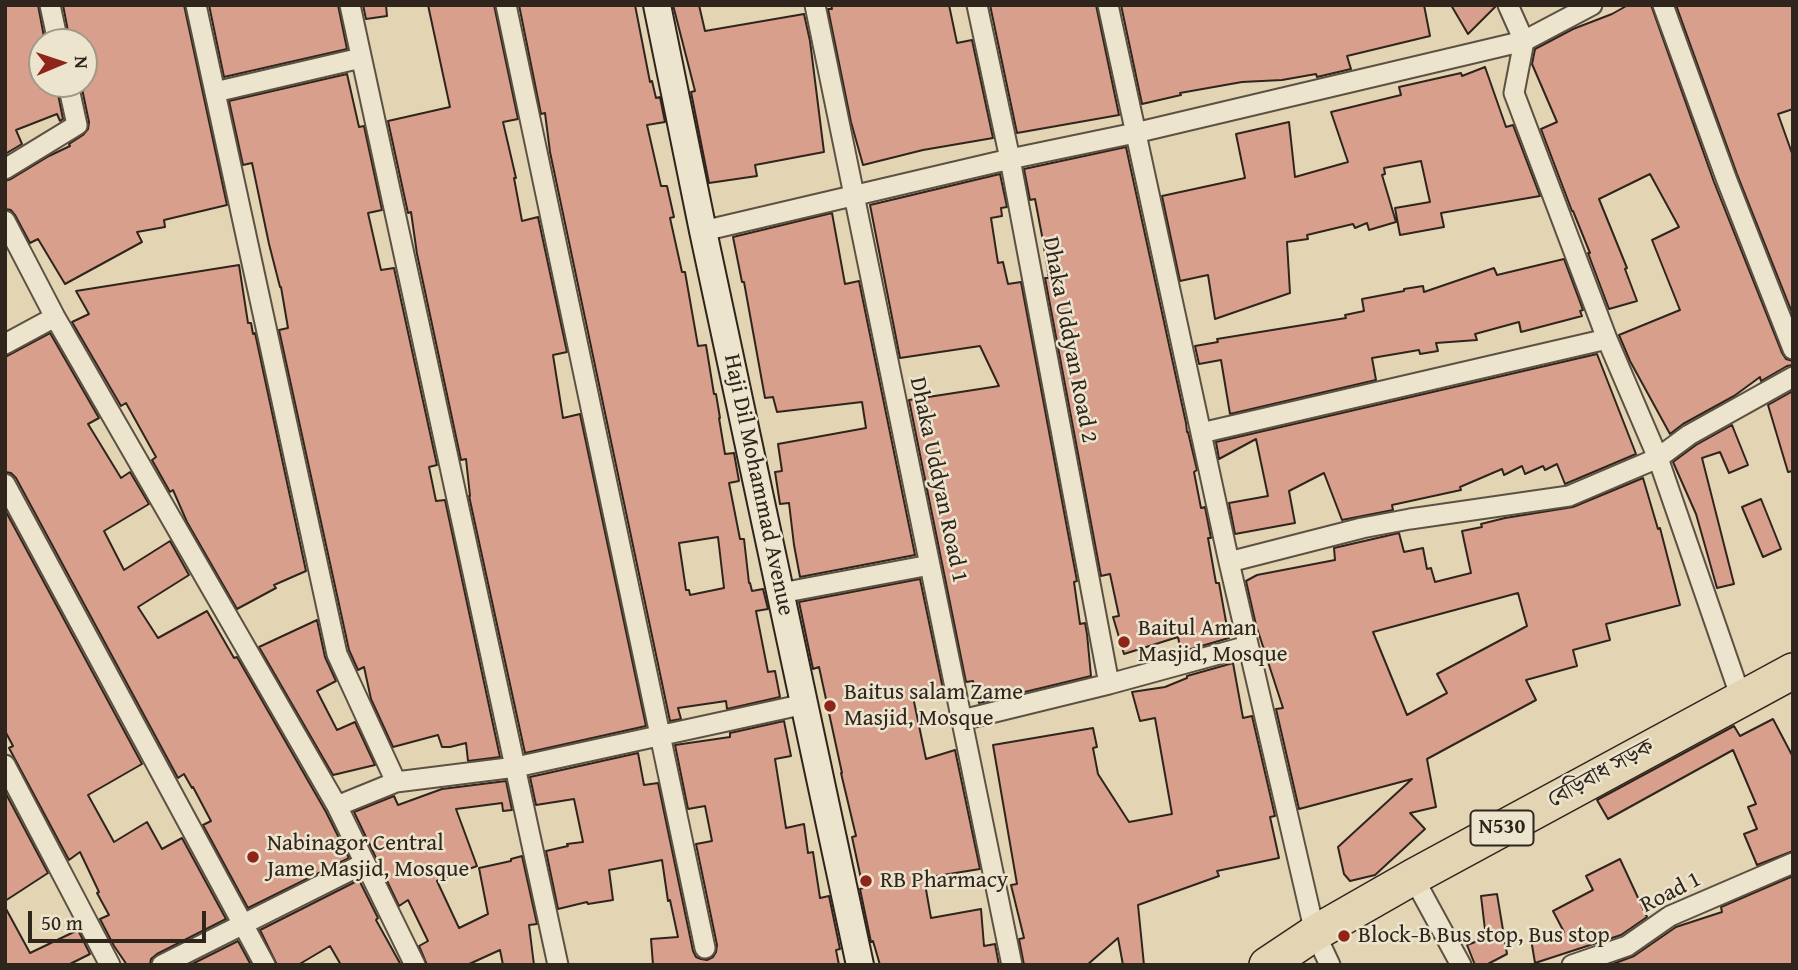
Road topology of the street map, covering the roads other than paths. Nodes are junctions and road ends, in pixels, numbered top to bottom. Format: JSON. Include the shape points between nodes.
{"nodes":[{"id":1,"x":50,"y":5,"type":"edge"},
{"id":2,"x":196,"y":5,"type":"edge"},
{"id":3,"x":350,"y":5,"type":"edge"},
{"id":4,"x":506,"y":5,"type":"edge"},
{"id":5,"x":657,"y":5,"type":"edge"},
{"id":6,"x":815,"y":5,"type":"edge"},
{"id":7,"x":977,"y":5,"type":"edge"},
{"id":8,"x":1108,"y":5,"type":"edge"},
{"id":9,"x":1508,"y":5,"type":"edge"},
{"id":10,"x":1592,"y":5,"type":"edge"},
{"id":11,"x":1663,"y":5,"type":"edge"},
{"id":12,"x":55,"y":28,"type":"edge"},
{"id":13,"x":1524,"y":41,"type":"junction"},
{"id":14,"x":361,"y":58,"type":"junction"},
{"id":15,"x":215,"y":92,"type":"junction"},
{"id":16,"x":71,"y":98,"type":"edge"},
{"id":17,"x":1135,"y":133,"type":"junction"},
{"id":18,"x":1010,"y":159,"type":"junction"},
{"id":19,"x":5,"y":169,"type":"edge"},
{"id":20,"x":855,"y":195,"type":"junction"},
{"id":21,"x":5,"y":221,"type":"edge"},
{"id":22,"x":703,"y":231,"type":"junction"},
{"id":23,"x":55,"y":317,"type":"junction"},
{"id":24,"x":1607,"y":339,"type":"junction"},
{"id":25,"x":5,"y":344,"type":"edge"},
{"id":26,"x":1793,"y":349,"type":"edge"},
{"id":27,"x":1793,"y":377,"type":"edge"},
{"id":28,"x":1201,"y":433,"type":"junction"},
{"id":29,"x":1658,"y":458,"type":"junction"},
{"id":30,"x":5,"y":484,"type":"edge"},
{"id":31,"x":1229,"y":562,"type":"junction"},
{"id":32,"x":930,"y":565,"type":"junction"},
{"id":33,"x":781,"y":593,"type":"junction"},
{"id":34,"x":1248,"y":646,"type":"junction"},
{"id":35,"x":1793,"y":671,"type":"edge"},
{"id":36,"x":1109,"y":684,"type":"junction"},
{"id":37,"x":1741,"y":698,"type":"junction"},
{"id":38,"x":805,"y":704,"type":"junction"},
{"id":39,"x":962,"y":720,"type":"junction"},
{"id":40,"x":660,"y":735,"type":"junction"},
{"id":41,"x":5,"y":765,"type":"edge"},
{"id":42,"x":516,"y":767,"type":"junction"},
{"id":43,"x":396,"y":782,"type":"junction"},
{"id":44,"x":337,"y":806,"type":"junction"},
{"id":45,"x":365,"y":863,"type":"junction"},
{"id":46,"x":1793,"y":863,"type":"edge"},
{"id":47,"x":1413,"y":877,"type":"junction"},
{"id":48,"x":243,"y":924,"type":"junction"},
{"id":49,"x":1315,"y":933,"type":"junction"},
{"id":50,"x":705,"y":948,"type":"dead end"},
{"id":51,"x":110,"y":965,"type":"edge"},
{"id":52,"x":162,"y":965,"type":"edge"},
{"id":53,"x":265,"y":965,"type":"edge"},
{"id":54,"x":415,"y":965,"type":"edge"},
{"id":55,"x":558,"y":965,"type":"edge"},
{"id":56,"x":860,"y":965,"type":"edge"},
{"id":57,"x":1012,"y":965,"type":"edge"},
{"id":58,"x":1267,"y":965,"type":"edge"},
{"id":59,"x":1331,"y":965,"type":"edge"},
{"id":60,"x":1461,"y":965,"type":"edge"},
{"id":61,"x":1572,"y":965,"type":"edge"}],
"edges":[{"from":1,"to":12,"type":"street"},
{"from":2,"to":15,"type":"street"},
{"from":3,"to":14,"type":"street"},
{"from":4,"to":40,"type":"street"},
{"from":5,"to":22,"type":"street","name":"Haji Dil Mohammad Avenue"},
{"from":6,"to":20,"type":"street","name":"Dhaka Uddyan Road 1"},
{"from":7,"to":18,"type":"street","name":"Dhaka Uddyan Road 2"},
{"from":8,"to":17,"type":"street"},
{"from":9,"to":13,"type":"street"},
{"from":10,"to":13,"type":"street"},
{"from":11,"to":26,"type":"street"},
{"from":13,"to":17,"type":"street"},
{"from":13,"to":24,"type":"street","via":[[1514,93]]},
{"from":14,"to":15,"type":"street"},
{"from":14,"to":42,"type":"street"},
{"from":15,"to":43,"type":"street","via":[[337,654]]},
{"from":16,"to":19,"type":"street","via":[[77,125]]},
{"from":17,"to":18,"type":"street"},
{"from":17,"to":28,"type":"street"},
{"from":18,"to":20,"type":"street"},
{"from":18,"to":36,"type":"street","name":"Dhaka Uddyan Road 2"},
{"from":20,"to":22,"type":"street"},
{"from":20,"to":32,"type":"street","name":"Dhaka Uddyan Road 1"},
{"from":21,"to":23,"type":"street"},
{"from":22,"to":33,"type":"street","name":"Haji Dil Mohammad Avenue"},
{"from":23,"to":25,"type":"street"},
{"from":23,"to":44,"type":"street"},
{"from":24,"to":28,"type":"street"},
{"from":24,"to":29,"type":"street"},
{"from":27,"to":29,"type":"street","via":[[1689,435]]},
{"from":28,"to":31,"type":"street"},
{"from":29,"to":31,"type":"street","via":[[1569,496],[1398,521]]},
{"from":29,"to":37,"type":"street"},
{"from":30,"to":48,"type":"street"},
{"from":31,"to":34,"type":"street"},
{"from":32,"to":33,"type":"street"},
{"from":32,"to":39,"type":"street","name":"Dhaka Uddyan Road 1"},
{"from":33,"to":38,"type":"street","name":"Haji Dil Mohammad Avenue"},
{"from":34,"to":36,"type":"street"},
{"from":34,"to":49,"type":"street"},
{"from":35,"to":37,"type":"highway","name":"বেড়িবাধ সড়ক","number":"N530"},
{"from":36,"to":39,"type":"street"},
{"from":37,"to":47,"type":"highway","name":"বেড়িবাধ সড়ক","number":"N530"},
{"from":38,"to":40,"type":"street"},
{"from":38,"to":56,"type":"street","name":"Haji Dil Mohammad Avenue"},
{"from":39,"to":57,"type":"street","name":"Dhaka Uddyan Road 1"},
{"from":40,"to":42,"type":"street"},
{"from":40,"to":50,"type":"street"},
{"from":41,"to":51,"type":"street"},
{"from":42,"to":43,"type":"street"},
{"from":42,"to":55,"type":"street"},
{"from":43,"to":44,"type":"street"},
{"from":44,"to":45,"type":"street"},
{"from":45,"to":48,"type":"street"},
{"from":45,"to":54,"type":"street"},
{"from":46,"to":61,"type":"street","name":"Road 1","via":[[1670,916],[1628,946]]},
{"from":47,"to":49,"type":"highway","name":"বেড়িবাধ সড়ক","number":"N530"},
{"from":47,"to":60,"type":"street"},
{"from":48,"to":52,"type":"street"},
{"from":48,"to":53,"type":"street"},
{"from":49,"to":58,"type":"highway","name":"বেড়িবাধ সড়ক","number":"N530"},
{"from":49,"to":59,"type":"street"}]}
